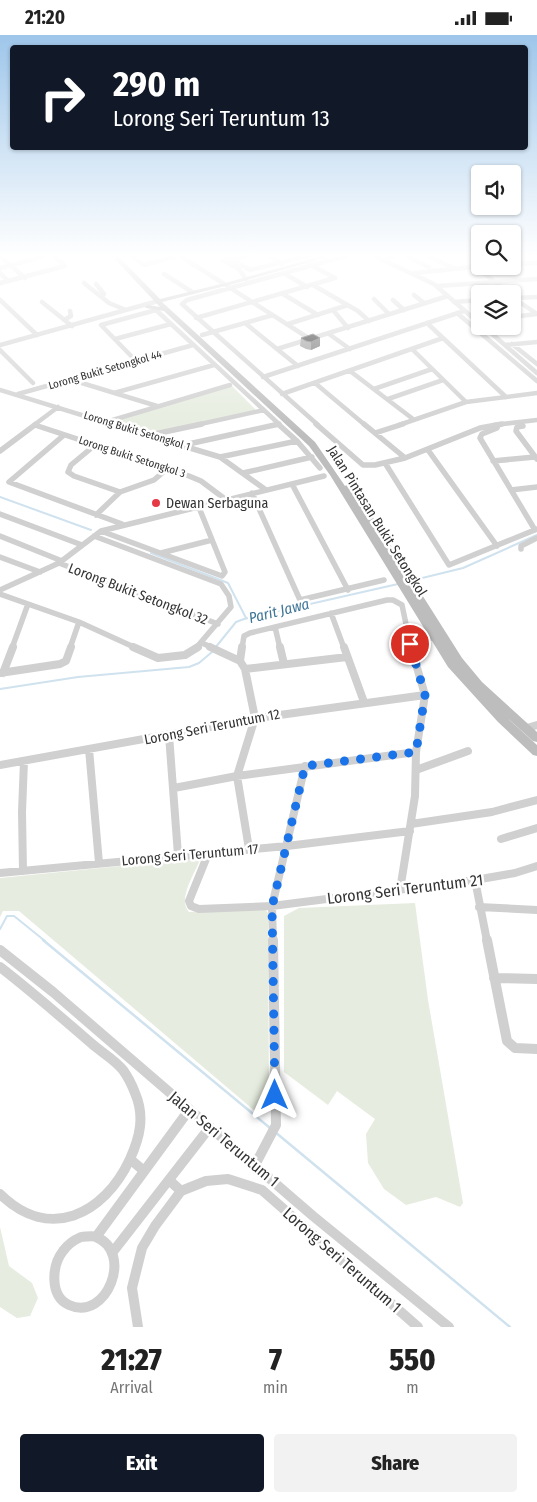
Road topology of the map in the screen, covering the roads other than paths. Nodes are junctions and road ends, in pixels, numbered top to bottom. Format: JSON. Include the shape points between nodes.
{"nodes":[{"id":1,"x":17,"y":315,"type":"edge"},
{"id":2,"x":58,"y":315,"type":"edge"},
{"id":3,"x":71,"y":315,"type":"edge"},
{"id":4,"x":114,"y":315,"type":"edge"},
{"id":5,"x":124,"y":315,"type":"edge"},
{"id":6,"x":162,"y":315,"type":"edge"},
{"id":7,"x":175,"y":315,"type":"edge"},
{"id":8,"x":181,"y":315,"type":"edge"},
{"id":9,"x":193,"y":315,"type":"edge"},
{"id":10,"x":205,"y":315,"type":"edge"},
{"id":11,"x":272,"y":315,"type":"edge"},
{"id":12,"x":273,"y":315,"type":"edge"},
{"id":13,"x":317,"y":315,"type":"edge"},
{"id":14,"x":337,"y":315,"type":"edge"},
{"id":15,"x":363,"y":315,"type":"edge"},
{"id":16,"x":385,"y":315,"type":"edge"},
{"id":17,"x":450,"y":315,"type":"edge"},
{"id":18,"x":460,"y":315,"type":"edge"},
{"id":19,"x":107,"y":316,"type":"joint"},
{"id":20,"x":196,"y":318,"type":"junction"},
{"id":21,"x":64,"y":321,"type":"junction"},
{"id":22,"x":369,"y":321,"type":"junction"},
{"id":23,"x":245,"y":323,"type":"junction"},
{"id":24,"x":427,"y":323,"type":"junction"},
{"id":25,"x":171,"y":324,"type":"junction"},
{"id":26,"x":288,"y":324,"type":"junction"},
{"id":27,"x":72,"y":326,"type":"junction"},
{"id":28,"x":348,"y":328,"type":"junction"},
{"id":29,"x":34,"y":331,"type":"junction"},
{"id":30,"x":52,"y":331,"type":"junction"},
{"id":31,"x":208,"y":334,"type":"junction"},
{"id":32,"x":329,"y":334,"type":"junction"},
{"id":33,"x":493,"y":335,"type":"edge"},
{"id":34,"x":444,"y":338,"type":"junction"},
{"id":35,"x":0,"y":339,"type":"edge"},
{"id":36,"x":115,"y":339,"type":"junction"},
{"id":37,"x":310,"y":339,"type":"junction"},
{"id":38,"x":537,"y":342,"type":"edge"},
{"id":39,"x":512,"y":344,"type":"junction"},
{"id":40,"x":2,"y":345,"type":"edge"},
{"id":41,"x":193,"y":345,"type":"junction"},
{"id":42,"x":505,"y":345,"type":"junction"},
{"id":43,"x":278,"y":349,"type":"junction"},
{"id":44,"x":350,"y":349,"type":"junction"},
{"id":45,"x":0,"y":350,"type":"edge"},
{"id":46,"x":413,"y":350,"type":"junction"},
{"id":47,"x":136,"y":361,"type":"junction"},
{"id":48,"x":214,"y":365,"type":"junction"},
{"id":49,"x":537,"y":365,"type":"edge"},
{"id":50,"x":298,"y":366,"type":"junction"},
{"id":51,"x":432,"y":369,"type":"junction"},
{"id":52,"x":350,"y":371,"type":"junction"},
{"id":53,"x":536,"y":372,"type":"edge"},
{"id":54,"x":263,"y":377,"type":"junction"},
{"id":55,"x":71,"y":380,"type":"junction"},
{"id":56,"x":443,"y":380,"type":"junction"},
{"id":57,"x":537,"y":381,"type":"edge"},
{"id":58,"x":33,"y":383,"type":"dead end"},
{"id":59,"x":238,"y":383,"type":"junction"},
{"id":60,"x":315,"y":383,"type":"junction"},
{"id":61,"x":0,"y":389,"type":"edge"},
{"id":62,"x":374,"y":389,"type":"junction"},
{"id":63,"x":114,"y":393,"type":"junction"},
{"id":64,"x":537,"y":393,"type":"edge"},
{"id":65,"x":282,"y":394,"type":"junction"},
{"id":66,"x":16,"y":395,"type":"junction"},
{"id":67,"x":506,"y":397,"type":"junction"},
{"id":68,"x":388,"y":399,"type":"junction"},
{"id":69,"x":466,"y":402,"type":"junction"},
{"id":70,"x":158,"y":406,"type":"junction"},
{"id":71,"x":58,"y":407,"type":"junction"},
{"id":72,"x":264,"y":410,"type":"junction"},
{"id":73,"x":413,"y":419,"type":"junction"},
{"id":74,"x":537,"y":420,"type":"edge"},
{"id":75,"x":106,"y":422,"type":"junction"},
{"id":76,"x":279,"y":424,"type":"junction"},
{"id":77,"x":537,"y":424,"type":"edge"},
{"id":78,"x":35,"y":425,"type":"junction"},
{"id":79,"x":498,"y":425,"type":"junction"},
{"id":80,"x":375,"y":433,"type":"junction"},
{"id":81,"x":64,"y":435,"type":"junction"},
{"id":82,"x":148,"y":435,"type":"junction"},
{"id":83,"x":297,"y":441,"type":"junction"},
{"id":84,"x":95,"y":445,"type":"junction"},
{"id":85,"x":182,"y":445,"type":"junction"},
{"id":86,"x":428,"y":450,"type":"junction"},
{"id":87,"x":0,"y":451,"type":"edge"},
{"id":88,"x":220,"y":457,"type":"junction"},
{"id":89,"x":312,"y":457,"type":"junction"},
{"id":90,"x":404,"y":457,"type":"junction"},
{"id":91,"x":536,"y":458,"type":"edge"},
{"id":92,"x":493,"y":461,"type":"junction"},
{"id":93,"x":385,"y":463,"type":"junction"},
{"id":94,"x":168,"y":468,"type":"junction"},
{"id":95,"x":320,"y":468,"type":"dead end"},
{"id":96,"x":243,"y":473,"type":"junction"},
{"id":97,"x":324,"y":475,"type":"dead end"},
{"id":98,"x":292,"y":484,"type":"junction"},
{"id":99,"x":537,"y":487,"type":"edge"},
{"id":100,"x":266,"y":490,"type":"junction"},
{"id":101,"x":510,"y":490,"type":"junction"},
{"id":102,"x":120,"y":492,"type":"junction"},
{"id":103,"x":252,"y":493,"type":"junction"},
{"id":104,"x":225,"y":499,"type":"junction"},
{"id":105,"x":198,"y":505,"type":"junction"},
{"id":106,"x":0,"y":514,"type":"edge"},
{"id":107,"x":96,"y":515,"type":"junction"},
{"id":108,"x":122,"y":524,"type":"junction"},
{"id":109,"x":536,"y":530,"type":"edge"},
{"id":110,"x":101,"y":531,"type":"junction"},
{"id":111,"x":94,"y":535,"type":"junction"},
{"id":112,"x":0,"y":537,"type":"edge"},
{"id":113,"x":537,"y":538,"type":"edge"},
{"id":114,"x":212,"y":541,"type":"junction"},
{"id":115,"x":82,"y":545,"type":"junction"},
{"id":116,"x":497,"y":546,"type":"junction"},
{"id":117,"x":521,"y":549,"type":"dead end"},
{"id":118,"x":160,"y":553,"type":"junction"},
{"id":119,"x":0,"y":557,"type":"edge"},
{"id":120,"x":61,"y":562,"type":"junction"},
{"id":121,"x":40,"y":572,"type":"junction"},
{"id":122,"x":384,"y":580,"type":"dead end"},
{"id":123,"x":404,"y":582,"type":"junction"},
{"id":124,"x":0,"y":590,"type":"edge"},
{"id":125,"x":348,"y":590,"type":"junction"},
{"id":126,"x":0,"y":594,"type":"edge"},
{"id":127,"x":28,"y":604,"type":"junction"},
{"id":128,"x":332,"y":613,"type":"junction"},
{"id":129,"x":79,"y":622,"type":"junction"},
{"id":130,"x":218,"y":624,"type":"junction"},
{"id":131,"x":275,"y":627,"type":"junction"},
{"id":132,"x":434,"y":637,"type":"junction"},
{"id":133,"x":202,"y":643,"type":"junction"},
{"id":134,"x":410,"y":644,"type":"junction"},
{"id":135,"x":347,"y":657,"type":"junction"},
{"id":136,"x":240,"y":661,"type":"junction"},
{"id":137,"x":284,"y":664,"type":"junction"},
{"id":138,"x":245,"y":669,"type":"junction"},
{"id":139,"x":1,"y":673,"type":"edge"},
{"id":140,"x":425,"y":695,"type":"junction"},
{"id":141,"x":364,"y":702,"type":"junction"},
{"id":142,"x":255,"y":718,"type":"junction"},
{"id":143,"x":537,"y":725,"type":"edge"},
{"id":144,"x":527,"y":728,"type":"junction"},
{"id":145,"x":170,"y":735,"type":"junction"},
{"id":146,"x":536,"y":744,"type":"edge"},
{"id":147,"x":89,"y":749,"type":"junction"},
{"id":148,"x":468,"y":751,"type":"dead end"},
{"id":149,"x":416,"y":752,"type":"junction"},
{"id":150,"x":24,"y":761,"type":"junction"},
{"id":151,"x":0,"y":765,"type":"edge"},
{"id":152,"x":305,"y":766,"type":"junction"},
{"id":153,"x":416,"y":770,"type":"junction"},
{"id":154,"x":237,"y":775,"type":"junction"},
{"id":155,"x":174,"y":788,"type":"junction"},
{"id":156,"x":537,"y":800,"type":"edge"},
{"id":157,"x":410,"y":828,"type":"junction"},
{"id":158,"x":537,"y":828,"type":"edge"},
{"id":159,"x":501,"y":839,"type":"dead end"},
{"id":160,"x":287,"y":846,"type":"junction"},
{"id":161,"x":249,"y":849,"type":"junction"},
{"id":162,"x":208,"y":853,"type":"junction"},
{"id":163,"x":178,"y":855,"type":"junction"},
{"id":164,"x":99,"y":863,"type":"junction"},
{"id":165,"x":537,"y":866,"type":"edge"},
{"id":166,"x":23,"y":871,"type":"junction"},
{"id":167,"x":0,"y":873,"type":"edge"},
{"id":168,"x":475,"y":881,"type":"junction"},
{"id":169,"x":400,"y":890,"type":"junction"},
{"id":170,"x":272,"y":907,"type":"junction"},
{"id":171,"x":479,"y":907,"type":"junction"},
{"id":172,"x":537,"y":910,"type":"edge"},
{"id":173,"x":0,"y":950,"type":"edge"},
{"id":174,"x":0,"y":967,"type":"edge"},
{"id":175,"x":494,"y":978,"type":"junction"},
{"id":176,"x":537,"y":979,"type":"edge"},
{"id":177,"x":537,"y":1049,"type":"edge"},
{"id":178,"x":189,"y":1110,"type":"junction"},
{"id":179,"x":210,"y":1127,"type":"junction"},
{"id":180,"x":130,"y":1159,"type":"junction"},
{"id":181,"x":255,"y":1165,"type":"junction"},
{"id":182,"x":144,"y":1171,"type":"junction"},
{"id":183,"x":169,"y":1180,"type":"junction"},
{"id":184,"x":181,"y":1191,"type":"junction"},
{"id":185,"x":0,"y":1195,"type":"edge"},
{"id":186,"x":96,"y":1237,"type":"junction"},
{"id":187,"x":112,"y":1253,"type":"junction"},
{"id":188,"x":138,"y":1327,"type":"edge"},
{"id":189,"x":418,"y":1327,"type":"edge"},
{"id":190,"x":449,"y":1327,"type":"edge"}],
"edges":[{"from":1,"to":29,"type":"street"},
{"from":2,"to":21,"type":"street"},
{"from":3,"to":21,"type":"street"},
{"from":4,"to":19,"type":"street"},
{"from":5,"to":36,"type":"street","via":[[103,323],[102,326]]},
{"from":6,"to":25,"type":"street"},
{"from":7,"to":59,"type":"main road","name":"Jalan Pintasan Bukit Setongkol"},
{"from":8,"to":31,"type":"main road","name":"Jalan Pintasan Bukit Setongkol"},
{"from":9,"to":20,"type":"street"},
{"from":10,"to":20,"type":"street"},
{"from":11,"to":23,"type":"street"},
{"from":12,"to":26,"type":"street"},
{"from":13,"to":26,"type":"street"},
{"from":14,"to":28,"type":"street"},
{"from":15,"to":22,"type":"street"},
{"from":16,"to":22,"type":"street"},
{"from":17,"to":24,"type":"street"},
{"from":18,"to":57,"type":"street"},
{"from":19,"to":27,"type":"street"},
{"from":20,"to":31,"type":"street"},
{"from":21,"to":27,"type":"street"},
{"from":22,"to":28,"type":"street"},
{"from":23,"to":31,"type":"street"},
{"from":23,"to":43,"type":"street"},
{"from":24,"to":34,"type":"street"},
{"from":24,"to":44,"type":"street"},
{"from":25,"to":36,"type":"street"},
{"from":25,"to":41,"type":"street"},
{"from":26,"to":37,"type":"street"},
{"from":27,"to":30,"type":"street"},
{"from":28,"to":32,"type":"street"},
{"from":29,"to":30,"type":"street"},
{"from":29,"to":30,"type":"street"},
{"from":29,"to":40,"type":"street","via":[[27,338]]},
{"from":31,"to":54,"type":"street"},
{"from":31,"to":123,"type":"main road","name":"Jalan Pintasan Bukit Setongkol","via":[[317,443],[340,473]]},
{"from":32,"to":37,"type":"street"},
{"from":32,"to":44,"type":"street"},
{"from":33,"to":42,"type":"street"},
{"from":34,"to":46,"type":"street"},
{"from":34,"to":67,"type":"street"},
{"from":35,"to":40,"type":"street"},
{"from":36,"to":47,"type":"street"},
{"from":37,"to":43,"type":"street"},
{"from":38,"to":39,"type":"street"},
{"from":39,"to":42,"type":"street"},
{"from":39,"to":49,"type":"street"},
{"from":41,"to":47,"type":"street","name":"Lorong Bukit Setongkol 44"},
{"from":41,"to":48,"type":"street"},
{"from":42,"to":53,"type":"street"},
{"from":43,"to":50,"type":"street"},
{"from":44,"to":50,"type":"street"},
{"from":45,"to":58,"type":"street"},
{"from":46,"to":51,"type":"street"},
{"from":46,"to":52,"type":"street"},
{"from":47,"to":55,"type":"street","name":"Lorong Bukit Setongkol 44"},
{"from":48,"to":59,"type":"street"},
{"from":48,"to":63,"type":"street"},
{"from":50,"to":54,"type":"street"},
{"from":51,"to":56,"type":"street"},
{"from":51,"to":62,"type":"street"},
{"from":52,"to":60,"type":"street"},
{"from":52,"to":62,"type":"street"},
{"from":54,"to":65,"type":"street"},
{"from":55,"to":63,"type":"street"},
{"from":55,"to":66,"type":"street","name":"Lorong Bukit Setongkol 44"},
{"from":56,"to":68,"type":"street"},
{"from":56,"to":69,"type":"street"},
{"from":59,"to":70,"type":"street"},
{"from":59,"to":72,"type":"street"},
{"from":59,"to":123,"type":"main road","name":"Jalan Pintasan Bukit Setongkol","via":[[307,439],[323,458]]},
{"from":60,"to":65,"type":"street"},
{"from":60,"to":80,"type":"street"},
{"from":61,"to":66,"type":"street","name":"Lorong Bukit Setongkol 1"},
{"from":62,"to":68,"type":"street"},
{"from":63,"to":70,"type":"street"},
{"from":64,"to":67,"type":"street"},
{"from":65,"to":93,"type":"street","via":[[363,465]]},
{"from":66,"to":71,"type":"street","name":"Lorong Bukit Setongkol 1"},
{"from":67,"to":69,"type":"street"},
{"from":68,"to":73,"type":"street"},
{"from":69,"to":73,"type":"street"},
{"from":70,"to":75,"type":"street"},
{"from":71,"to":75,"type":"street","name":"Lorong Bukit Setongkol 1"},
{"from":71,"to":78,"type":"street"},
{"from":72,"to":76,"type":"street"},
{"from":72,"to":82,"type":"street"},
{"from":73,"to":80,"type":"street"},
{"from":74,"to":79,"type":"street"},
{"from":75,"to":82,"type":"street","name":"Lorong Bukit Setongkol 1"},
{"from":76,"to":83,"type":"street"},
{"from":76,"to":85,"type":"street"},
{"from":77,"to":91,"type":"street","via":[[515,428]]},
{"from":78,"to":81,"type":"street","name":"Lorong Bukit Setongkol 3"},
{"from":78,"to":87,"type":"street"},
{"from":79,"to":86,"type":"street","via":[[476,429]]},
{"from":79,"to":92,"type":"street","via":[[480,438]]},
{"from":80,"to":90,"type":"street"},
{"from":81,"to":84,"type":"street","name":"Lorong Bukit Setongkol 3"},
{"from":81,"to":107,"type":"street","via":[[9,482]]},
{"from":82,"to":85,"type":"street","name":"Lorong Bukit Setongkol 1"},
{"from":83,"to":88,"type":"street"},
{"from":83,"to":89,"type":"street"},
{"from":84,"to":94,"type":"street","name":"Lorong Bukit Setongkol 3"},
{"from":84,"to":102,"type":"street","via":[[71,465],[68,472]]},
{"from":85,"to":88,"type":"street","name":"Lorong Bukit Setongkol 1"},
{"from":86,"to":90,"type":"street"},
{"from":86,"to":116,"type":"street"},
{"from":88,"to":96,"type":"street","name":"Lorong Bukit Setongkol 1"},
{"from":89,"to":95,"type":"street"},
{"from":89,"to":96,"type":"street"},
{"from":90,"to":93,"type":"street"},
{"from":91,"to":92,"type":"street"},
{"from":92,"to":101,"type":"street"},
{"from":93,"to":116,"type":"street","via":[[449,565]]},
{"from":94,"to":102,"type":"street","via":[[154,480]]},
{"from":94,"to":104,"type":"street","name":"Lorong Bukit Setongkol 3","via":[[200,481]]},
{"from":96,"to":100,"type":"street","name":"Lorong Bukit Setongkol 1"},
{"from":97,"to":98,"type":"street"},
{"from":98,"to":100,"type":"street"},
{"from":98,"to":125,"type":"street"},
{"from":99,"to":101,"type":"street"},
{"from":100,"to":103,"type":"street"},
{"from":101,"to":109,"type":"street"},
{"from":102,"to":107,"type":"street"},
{"from":103,"to":104,"type":"street"},
{"from":103,"to":125,"type":"street","via":[[300,600]]},
{"from":104,"to":105,"type":"street"},
{"from":105,"to":108,"type":"street"},
{"from":105,"to":114,"type":"street"},
{"from":106,"to":115,"type":"street"},
{"from":107,"to":108,"type":"street"},
{"from":108,"to":110,"type":"street"},
{"from":109,"to":116,"type":"street"},
{"from":110,"to":111,"type":"street"},
{"from":110,"to":118,"type":"street"},
{"from":111,"to":115,"type":"street"},
{"from":111,"to":130,"type":"street","via":[[220,584],[229,596],[231,607]]},
{"from":112,"to":120,"type":"street","name":"Lorong Bukit Setongkol 32"},
{"from":113,"to":117,"type":"street","via":[[525,543]]},
{"from":114,"to":118,"type":"street"},
{"from":114,"to":118,"type":"street","via":[[225,572],[222,576]]},
{"from":115,"to":120,"type":"street"},
{"from":119,"to":121,"type":"street"},
{"from":120,"to":121,"type":"street"},
{"from":120,"to":130,"type":"street","name":"Lorong Bukit Setongkol 32"},
{"from":121,"to":124,"type":"street"},
{"from":122,"to":125,"type":"street"},
{"from":123,"to":132,"type":"main road","name":"Jalan Pintasan Bukit Setongkol"},
{"from":123,"to":144,"type":"main road","name":"Jalan Pintasan Bukit Setongkol","via":[[478,685]]},
{"from":126,"to":127,"type":"street"},
{"from":127,"to":129,"type":"street"},
{"from":127,"to":139,"type":"street"},
{"from":128,"to":131,"type":"street"},
{"from":128,"to":134,"type":"street","via":[[393,600],[402,605]]},
{"from":128,"to":135,"type":"street"},
{"from":129,"to":133,"type":"street","via":[[158,658],[185,655]]},
{"from":129,"to":139,"type":"street","via":[[66,661]]},
{"from":130,"to":133,"type":"street"},
{"from":131,"to":136,"type":"street","via":[[244,636]]},
{"from":131,"to":137,"type":"street"},
{"from":132,"to":134,"type":"street"},
{"from":132,"to":146,"type":"main road","name":"Jalan Pintasan Bukit Setongkol","via":[[451,664],[478,695]]},
{"from":133,"to":136,"type":"street"},
{"from":134,"to":140,"type":"street"},
{"from":135,"to":137,"type":"street"},
{"from":135,"to":141,"type":"street"},
{"from":136,"to":138,"type":"street"},
{"from":137,"to":138,"type":"street"},
{"from":138,"to":142,"type":"street"},
{"from":140,"to":141,"type":"street","name":"Lorong Seri Teruntum 12"},
{"from":140,"to":149,"type":"street"},
{"from":141,"to":142,"type":"street","name":"Lorong Seri Teruntum 12"},
{"from":142,"to":145,"type":"street","name":"Lorong Seri Teruntum 12"},
{"from":142,"to":154,"type":"street"},
{"from":143,"to":144,"type":"street"},
{"from":144,"to":146,"type":"main road","name":"Jalan Pintasan Bukit Setongkol"},
{"from":145,"to":147,"type":"street","name":"Lorong Seri Teruntum 12"},
{"from":145,"to":155,"type":"street"},
{"from":147,"to":150,"type":"street","name":"Lorong Seri Teruntum 12"},
{"from":147,"to":164,"type":"street"},
{"from":148,"to":153,"type":"street"},
{"from":149,"to":152,"type":"street"},
{"from":149,"to":153,"type":"street"},
{"from":150,"to":151,"type":"street","name":"Lorong Seri Teruntum 12"},
{"from":150,"to":166,"type":"street"},
{"from":152,"to":154,"type":"street"},
{"from":152,"to":160,"type":"street"},
{"from":153,"to":157,"type":"street"},
{"from":154,"to":155,"type":"street"},
{"from":154,"to":161,"type":"street"},
{"from":155,"to":163,"type":"street"},
{"from":156,"to":157,"type":"street","name":"Lorong Seri Teruntum 17"},
{"from":157,"to":160,"type":"street","name":"Lorong Seri Teruntum 17"},
{"from":157,"to":169,"type":"street"},
{"from":158,"to":159,"type":"street"},
{"from":160,"to":161,"type":"street","name":"Lorong Seri Teruntum 17"},
{"from":160,"to":170,"type":"street"},
{"from":161,"to":162,"type":"street","name":"Lorong Seri Teruntum 17"},
{"from":162,"to":163,"type":"street","name":"Lorong Seri Teruntum 17"},
{"from":162,"to":170,"type":"street","name":"Lorong Seri Teruntum 21","via":[[189,901],[191,906],[199,909]]},
{"from":163,"to":164,"type":"street","name":"Lorong Seri Teruntum 17"},
{"from":164,"to":166,"type":"street","name":"Lorong Seri Teruntum 17"},
{"from":165,"to":168,"type":"street","name":"Lorong Seri Teruntum 21"},
{"from":166,"to":167,"type":"street","name":"Lorong Seri Teruntum 17"},
{"from":168,"to":169,"type":"street","name":"Lorong Seri Teruntum 21"},
{"from":168,"to":171,"type":"street"},
{"from":169,"to":170,"type":"street","name":"Lorong Seri Teruntum 21"},
{"from":170,"to":181,"type":"street","via":[[274,1130]]},
{"from":171,"to":172,"type":"street"},
{"from":171,"to":175,"type":"street"},
{"from":173,"to":178,"type":"street","name":"Jalan Seri Teruntum 1"},
{"from":174,"to":180,"type":"street","via":[[125,1073],[140,1103],[141,1125]]},
{"from":175,"to":176,"type":"street"},
{"from":175,"to":177,"type":"street","via":[[507,1041],[515,1048]]},
{"from":178,"to":179,"type":"street","name":"Jalan Seri Teruntum 1"},
{"from":178,"to":182,"type":"street"},
{"from":179,"to":181,"type":"street","name":"Jalan Seri Teruntum 1"},
{"from":179,"to":183,"type":"street"},
{"from":180,"to":182,"type":"street"},
{"from":180,"to":185,"type":"street","via":[[115,1185],[94,1205],[64,1219],[34,1219],[9,1206]]},
{"from":181,"to":190,"type":"street","name":"Jalan Seri Teruntum 1"},
{"from":182,"to":186,"type":"street"},
{"from":183,"to":184,"type":"street"},
{"from":183,"to":187,"type":"street"},
{"from":184,"to":188,"type":"street","via":[[142,1248],[132,1288]]},
{"from":184,"to":189,"type":"street","name":"Lorong Seri Teruntum 1","via":[[206,1181],[228,1179],[262,1190]]},
{"from":186,"to":187,"type":"street","via":[[106,1243]]},
{"from":186,"to":187,"type":"street","via":[[81,1237],[67,1245],[57,1259],[54,1277],[58,1294],[68,1305],[83,1309],[98,1302],[110,1288],[115,1270]]}]}
